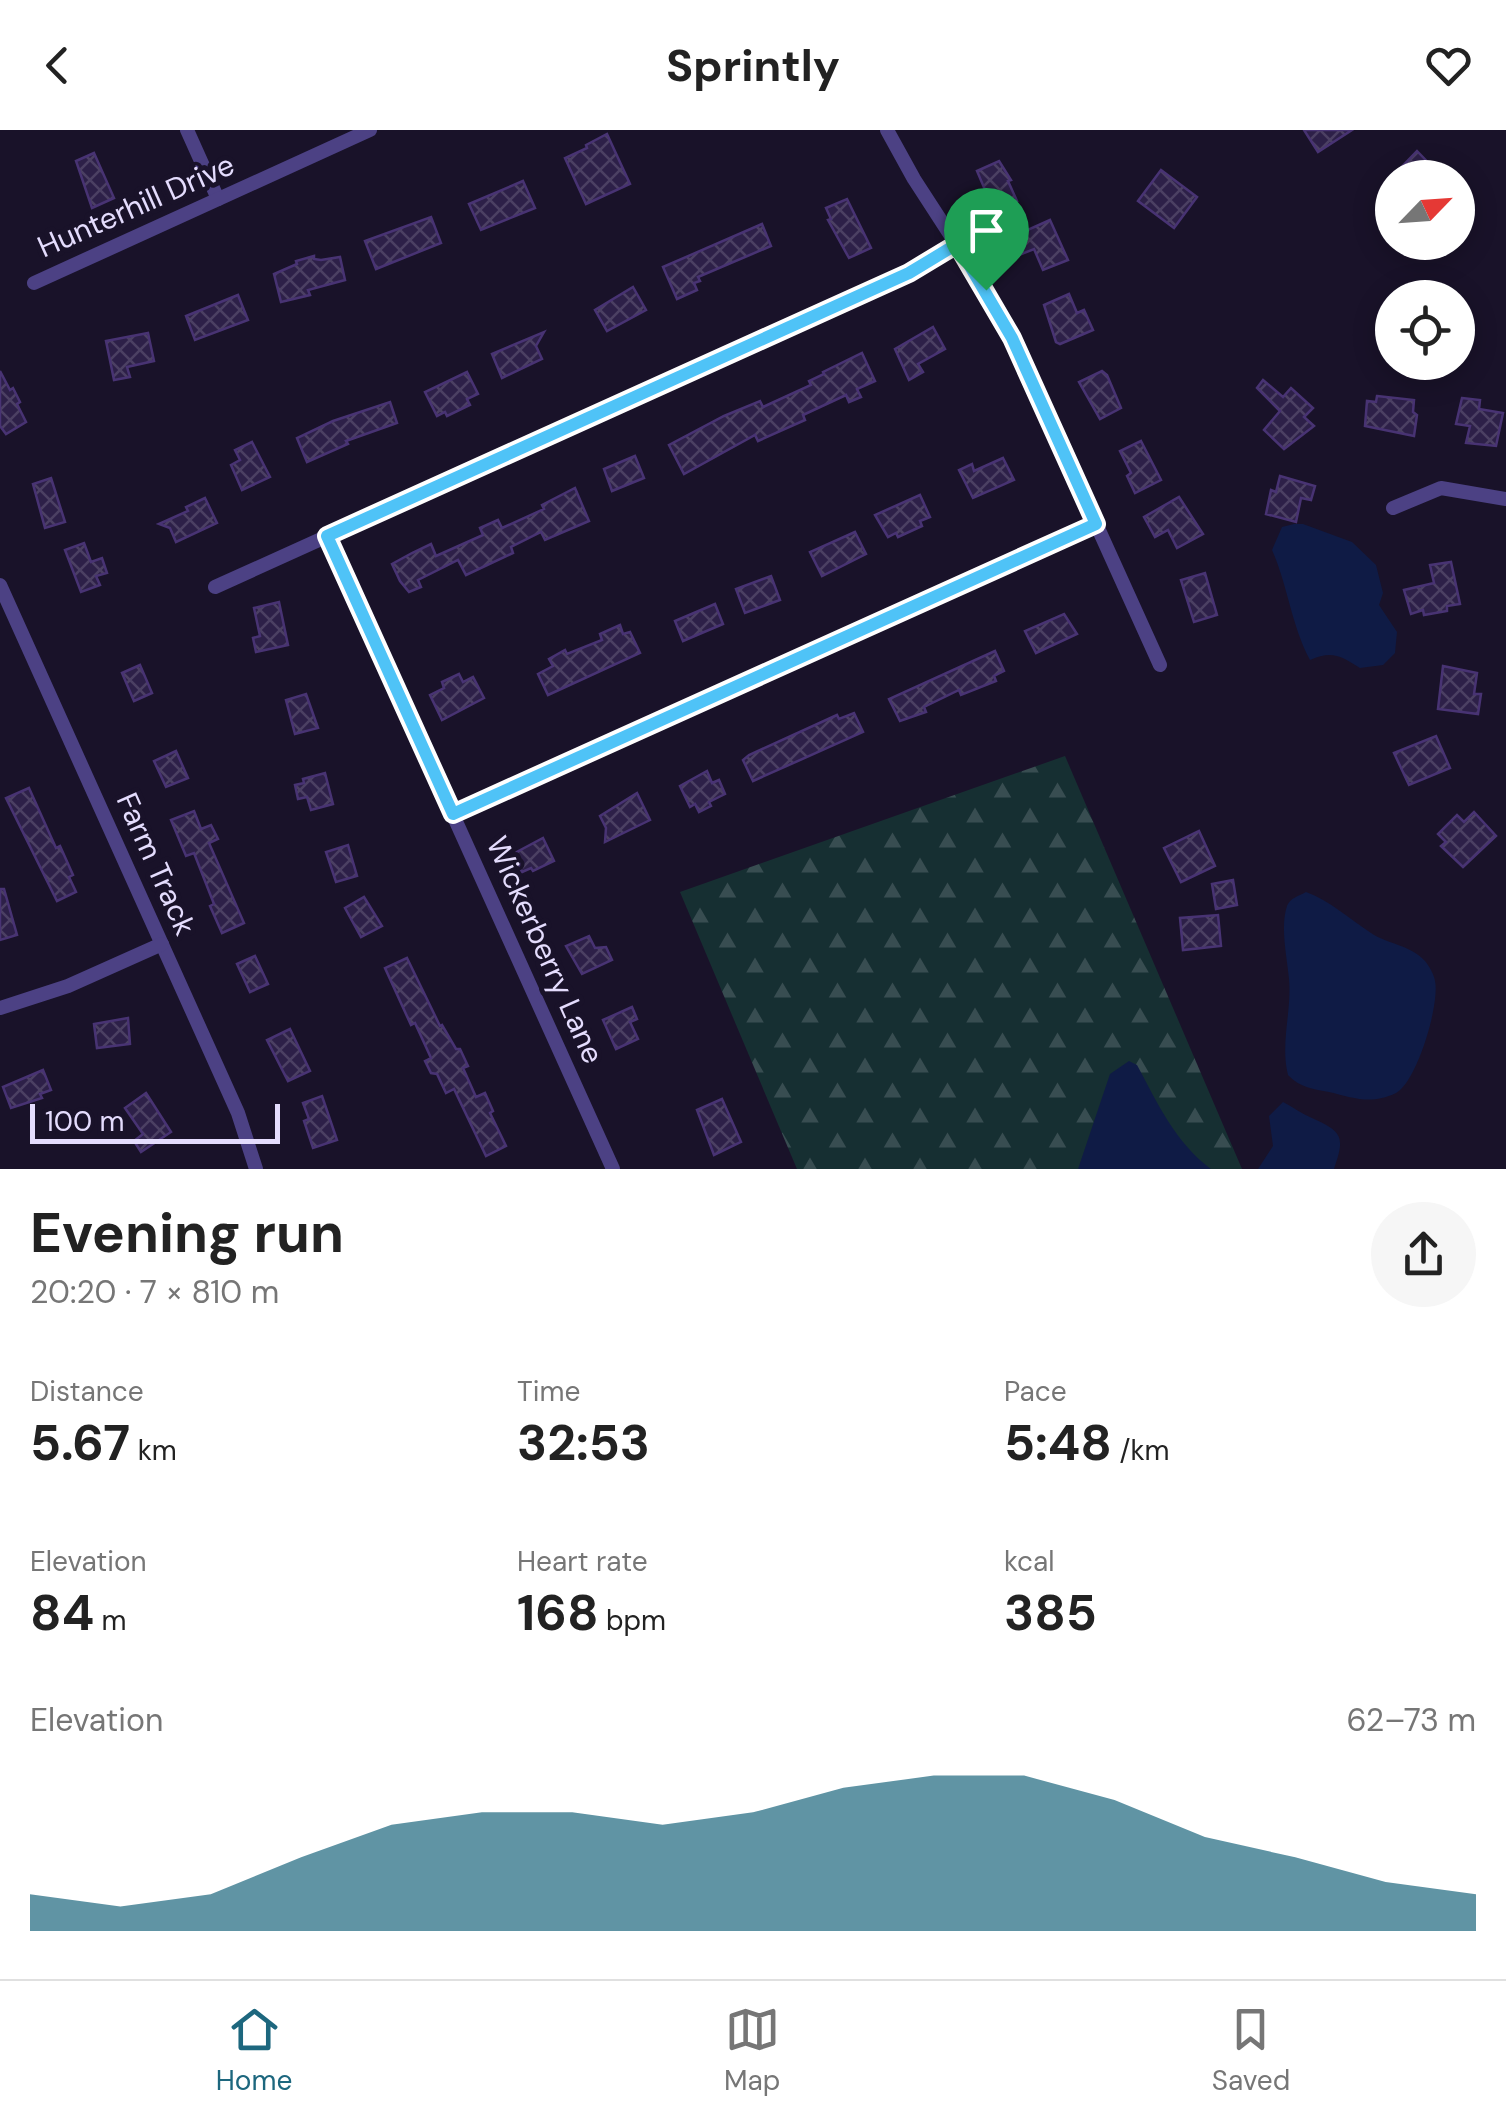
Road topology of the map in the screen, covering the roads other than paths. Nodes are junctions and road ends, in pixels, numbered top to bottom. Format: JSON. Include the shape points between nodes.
{"nodes":[{"id":1,"x":187,"y":130,"type":"edge"},
{"id":2,"x":370,"y":130,"type":"edge"},
{"id":3,"x":888,"y":130,"type":"edge"},
{"id":4,"x":218,"y":199,"type":"junction"},
{"id":5,"x":957,"y":244,"type":"junction"},
{"id":6,"x":34,"y":282,"type":"dead end"},
{"id":7,"x":1506,"y":499,"type":"edge"},
{"id":8,"x":1393,"y":508,"type":"dead end"},
{"id":9,"x":1096,"y":524,"type":"junction"},
{"id":10,"x":327,"y":536,"type":"junction"},
{"id":11,"x":0,"y":585,"type":"edge"},
{"id":12,"x":215,"y":587,"type":"dead end"},
{"id":13,"x":1160,"y":665,"type":"dead end"},
{"id":14,"x":453,"y":814,"type":"junction"},
{"id":15,"x":162,"y":944,"type":"junction"},
{"id":16,"x":0,"y":1008,"type":"edge"},
{"id":17,"x":256,"y":1169,"type":"edge"},
{"id":18,"x":613,"y":1169,"type":"edge"}],
"edges":[{"from":1,"to":4,"type":"street"},
{"from":2,"to":4,"type":"street","name":"Hunterhill Drive"},
{"from":3,"to":5,"type":"street"},
{"from":4,"to":6,"type":"street","name":"Hunterhill Drive"},
{"from":5,"to":9,"type":"street","via":[[1012,338]]},
{"from":5,"to":10,"type":"street","via":[[909,273]]},
{"from":7,"to":8,"type":"street","via":[[1441,488]]},
{"from":9,"to":13,"type":"street"},
{"from":9,"to":14,"type":"street"},
{"from":10,"to":12,"type":"street"},
{"from":10,"to":14,"type":"street","name":"Wickerberry Lane"},
{"from":11,"to":15,"type":"street","name":"Farm Track"},
{"from":14,"to":18,"type":"street","name":"Wickerberry Lane"},
{"from":15,"to":16,"type":"street"},
{"from":15,"to":17,"type":"street","name":"Farm Track"}]}
